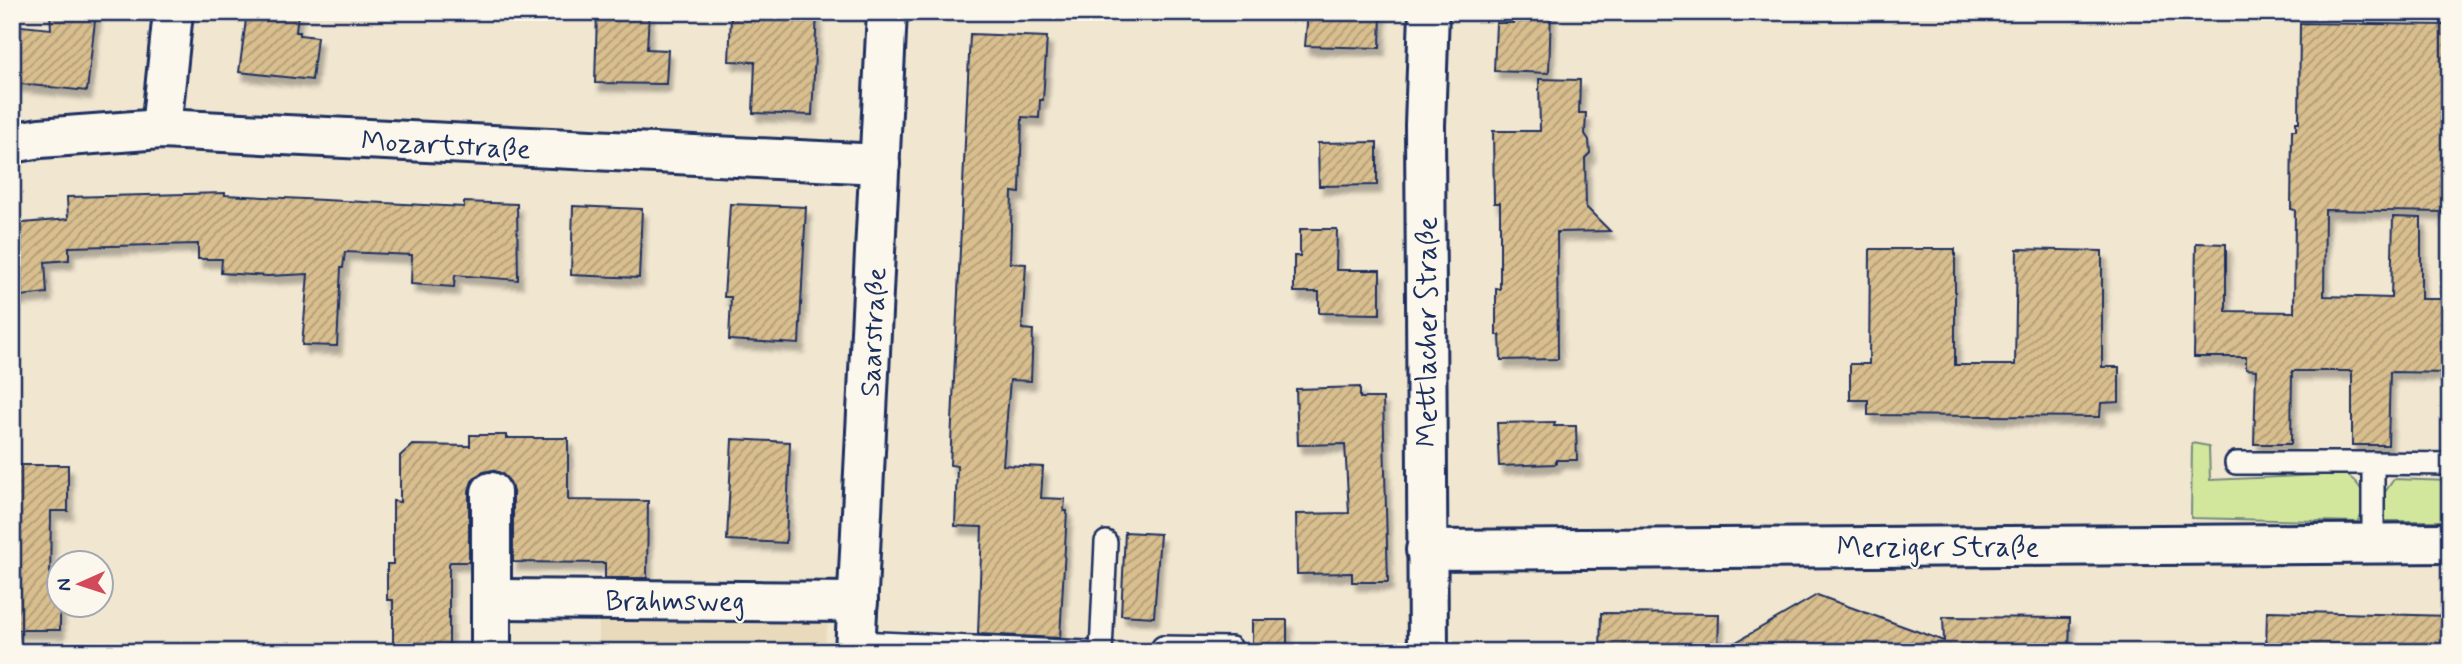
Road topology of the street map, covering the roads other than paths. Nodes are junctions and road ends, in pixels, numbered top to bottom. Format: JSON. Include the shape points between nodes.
{"nodes":[{"id":1,"x":173,"y":12,"type":"edge"},
{"id":2,"x":887,"y":12,"type":"edge"},
{"id":3,"x":1429,"y":12,"type":"edge"},
{"id":4,"x":161,"y":129,"type":"junction"},
{"id":5,"x":12,"y":143,"type":"edge"},
{"id":6,"x":880,"y":164,"type":"junction"},
{"id":7,"x":2236,"y":463,"type":"dead end"},
{"id":8,"x":2373,"y":463,"type":"junction"},
{"id":9,"x":2450,"y":464,"type":"edge"},
{"id":10,"x":491,"y":492,"type":"dead end"},
{"id":11,"x":1105,"y":542,"type":"dead end"},
{"id":12,"x":2450,"y":543,"type":"edge"},
{"id":13,"x":2373,"y":544,"type":"junction"},
{"id":14,"x":1426,"y":550,"type":"junction"},
{"id":15,"x":493,"y":599,"type":"junction"},
{"id":16,"x":858,"y":602,"type":"junction"},
{"id":17,"x":855,"y":647,"type":"edge"},
{"id":18,"x":1231,"y":648,"type":"dead end"},
{"id":19,"x":491,"y":652,"type":"edge"},
{"id":20,"x":1087,"y":652,"type":"edge"},
{"id":21,"x":1101,"y":652,"type":"edge"},
{"id":22,"x":1163,"y":652,"type":"edge"},
{"id":23,"x":1428,"y":652,"type":"edge"}],
"edges":[{"from":1,"to":4,"type":"street"},
{"from":2,"to":6,"type":"street","name":"Saarstraße"},
{"from":3,"to":14,"type":"street","name":"Mettlacher Straße"},
{"from":4,"to":5,"type":"street","name":"Mozartstraße"},
{"from":4,"to":6,"type":"street","name":"Mozartstraße"},
{"from":6,"to":16,"type":"street","name":"Saarstraße"},
{"from":7,"to":8,"type":"lane"},
{"from":8,"to":9,"type":"lane"},
{"from":8,"to":13,"type":"lane"},
{"from":10,"to":15,"type":"street"},
{"from":11,"to":21,"type":"lane"},
{"from":12,"to":13,"type":"street","name":"Merziger Straße"},
{"from":13,"to":14,"type":"street","name":"Merziger Straße"},
{"from":14,"to":23,"type":"street","name":"Mettlacher Straße"},
{"from":15,"to":16,"type":"street","name":"Brahmsweg"},
{"from":15,"to":19,"type":"street"},
{"from":16,"to":17,"type":"street","name":"Saarstraße"},
{"from":17,"to":20,"type":"lane"},
{"from":18,"to":22,"type":"lane","via":[[1163,647]]}]}
